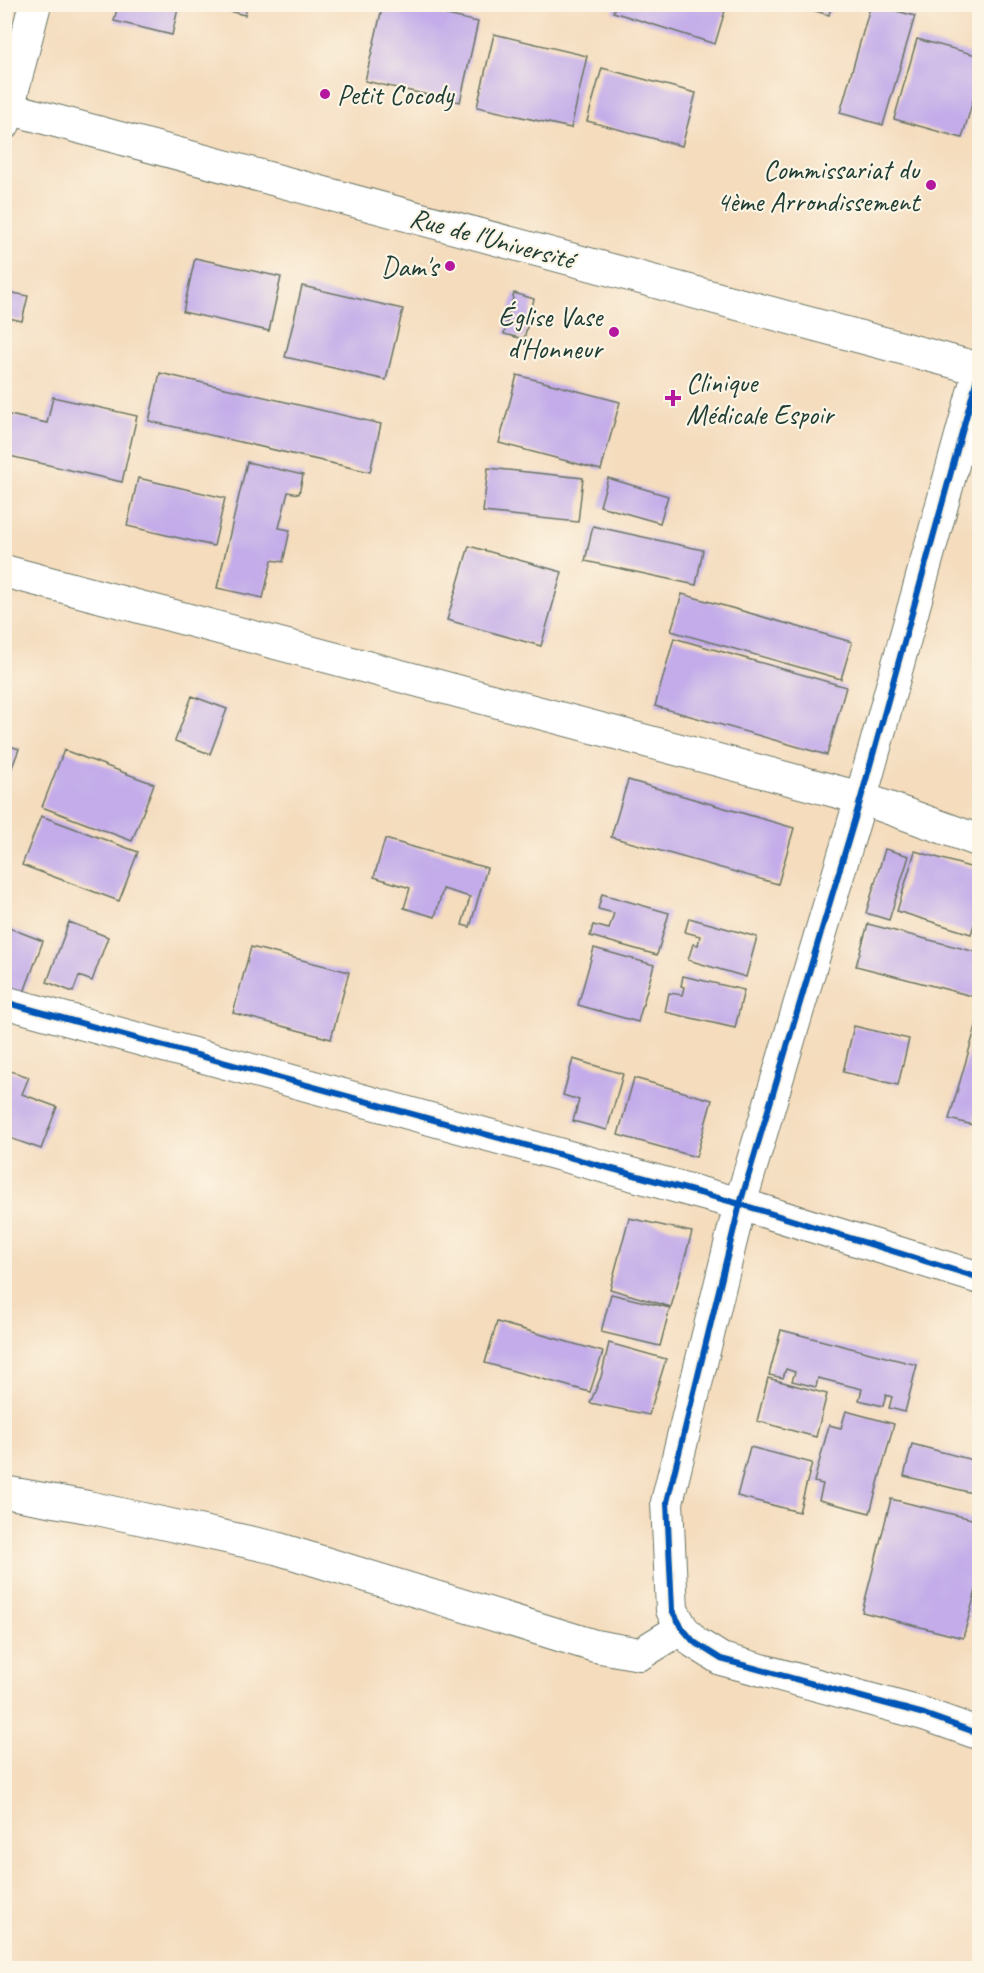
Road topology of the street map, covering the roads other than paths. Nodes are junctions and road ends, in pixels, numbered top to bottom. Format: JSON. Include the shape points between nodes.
{"nodes":[{"id":1,"x":35,"y":4,"type":"edge"},
{"id":2,"x":6,"y":113,"type":"edge"},
{"id":3,"x":979,"y":368,"type":"edge"},
{"id":4,"x":4,"y":571,"type":"edge"},
{"id":5,"x":861,"y":798,"type":"junction"},
{"id":6,"x":980,"y":841,"type":"edge"},
{"id":7,"x":4,"y":1002,"type":"edge"},
{"id":8,"x":740,"y":1203,"type":"junction"},
{"id":9,"x":980,"y":1278,"type":"edge"},
{"id":10,"x":4,"y":1492,"type":"edge"},
{"id":11,"x":682,"y":1628,"type":"junction"},
{"id":12,"x":980,"y":1734,"type":"edge"}],
"edges":[{"from":1,"to":2,"type":"street"},
{"from":2,"to":3,"type":"street","name":"Rue de l'Université"},
{"from":3,"to":5,"type":"street"},
{"from":4,"to":5,"type":"street"},
{"from":5,"to":6,"type":"street"},
{"from":5,"to":8,"type":"street"},
{"from":7,"to":8,"type":"street"},
{"from":8,"to":9,"type":"street"},
{"from":8,"to":11,"type":"street","via":[[667,1502],[672,1610]]},
{"from":10,"to":11,"type":"street","via":[[276,1548],[595,1646],[640,1654]]},
{"from":11,"to":12,"type":"street","via":[[694,1642],[721,1659],[924,1714]]}]}
